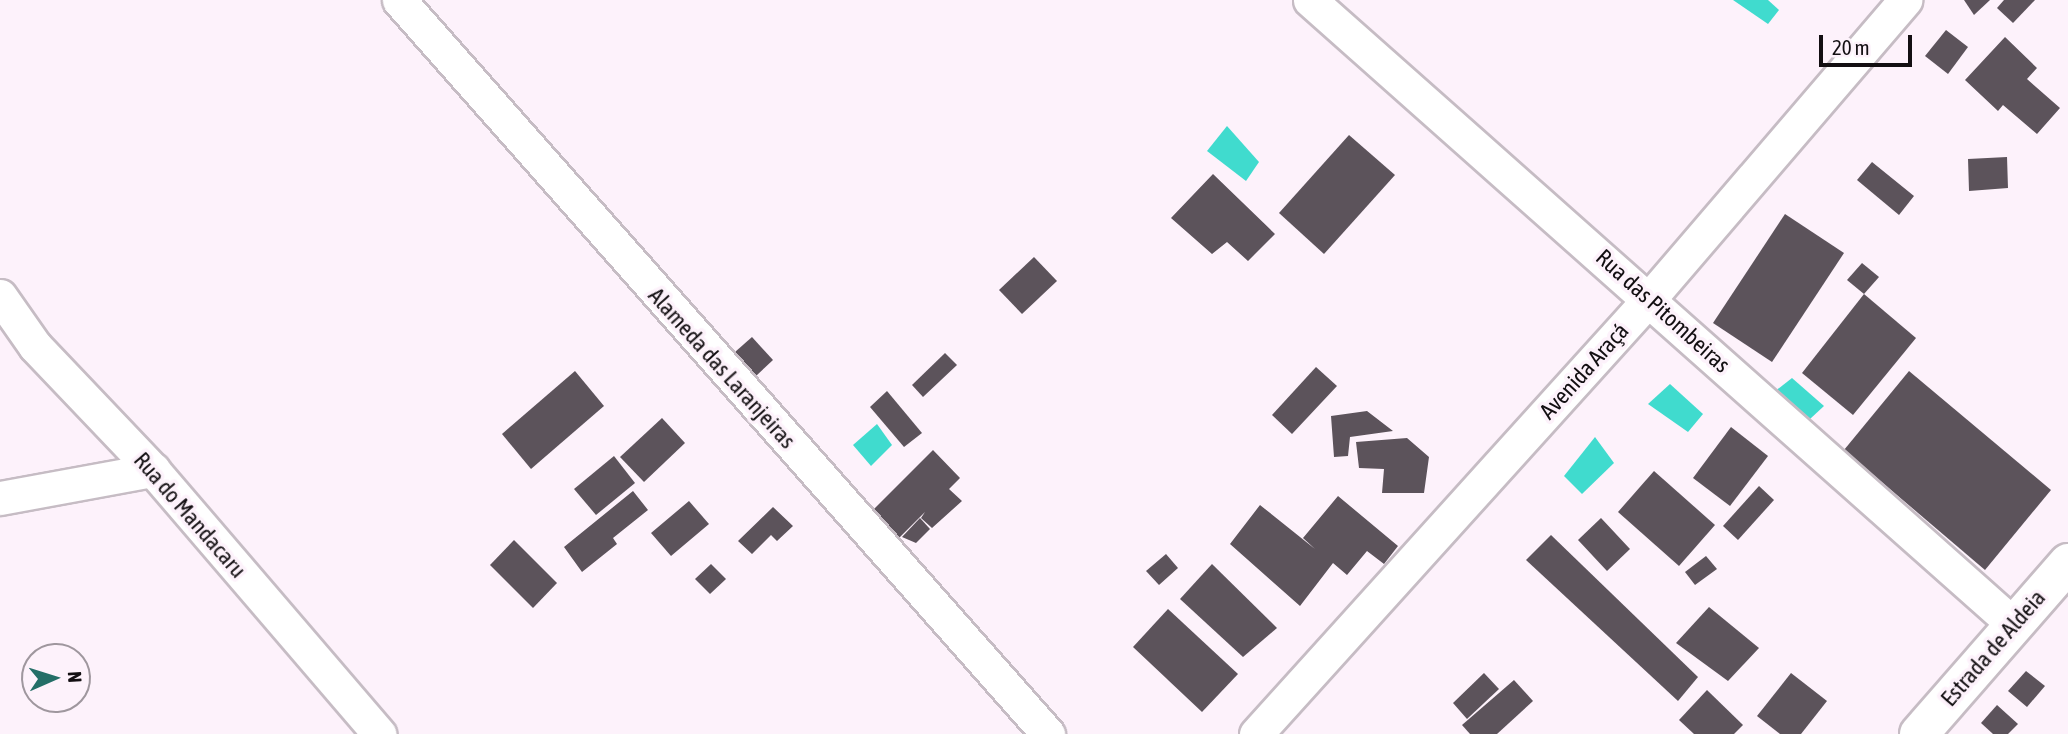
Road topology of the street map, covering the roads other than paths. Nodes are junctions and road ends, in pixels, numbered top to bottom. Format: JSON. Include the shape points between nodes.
{"nodes":[{"id":1,"x":399,"y":0,"type":"edge"},
{"id":2,"x":1310,"y":0,"type":"edge"},
{"id":3,"x":1905,"y":0,"type":"edge"},
{"id":4,"x":0,"y":296,"type":"edge"},
{"id":5,"x":1649,"y":299,"type":"junction"},
{"id":6,"x":153,"y":470,"type":"junction"},
{"id":7,"x":0,"y":499,"type":"edge"},
{"id":8,"x":2068,"y":564,"type":"edge"},
{"id":9,"x":2013,"y":624,"type":"junction"},
{"id":10,"x":379,"y":734,"type":"edge"},
{"id":11,"x":1048,"y":734,"type":"edge"},
{"id":12,"x":1256,"y":734,"type":"edge"},
{"id":13,"x":1919,"y":734,"type":"edge"}],
"edges":[{"from":1,"to":11,"type":"street","name":"Alameda das Laranjeiras"},
{"from":2,"to":5,"type":"street","name":"Rua das Pitombeiras"},
{"from":3,"to":5,"type":"street","name":"Avenida Araçá"},
{"from":4,"to":6,"type":"street","name":"Rua do Mandacaru","via":[[35,346]]},
{"from":5,"to":9,"type":"street","name":"Rua das Pitombeiras"},
{"from":5,"to":12,"type":"street","name":"Avenida Araçá"},
{"from":6,"to":7,"type":"street"},
{"from":6,"to":10,"type":"street","name":"Rua do Mandacaru"},
{"from":8,"to":9,"type":"main road","name":"Estrada de Aldeia"},
{"from":9,"to":13,"type":"main road","name":"Estrada de Aldeia"}]}
